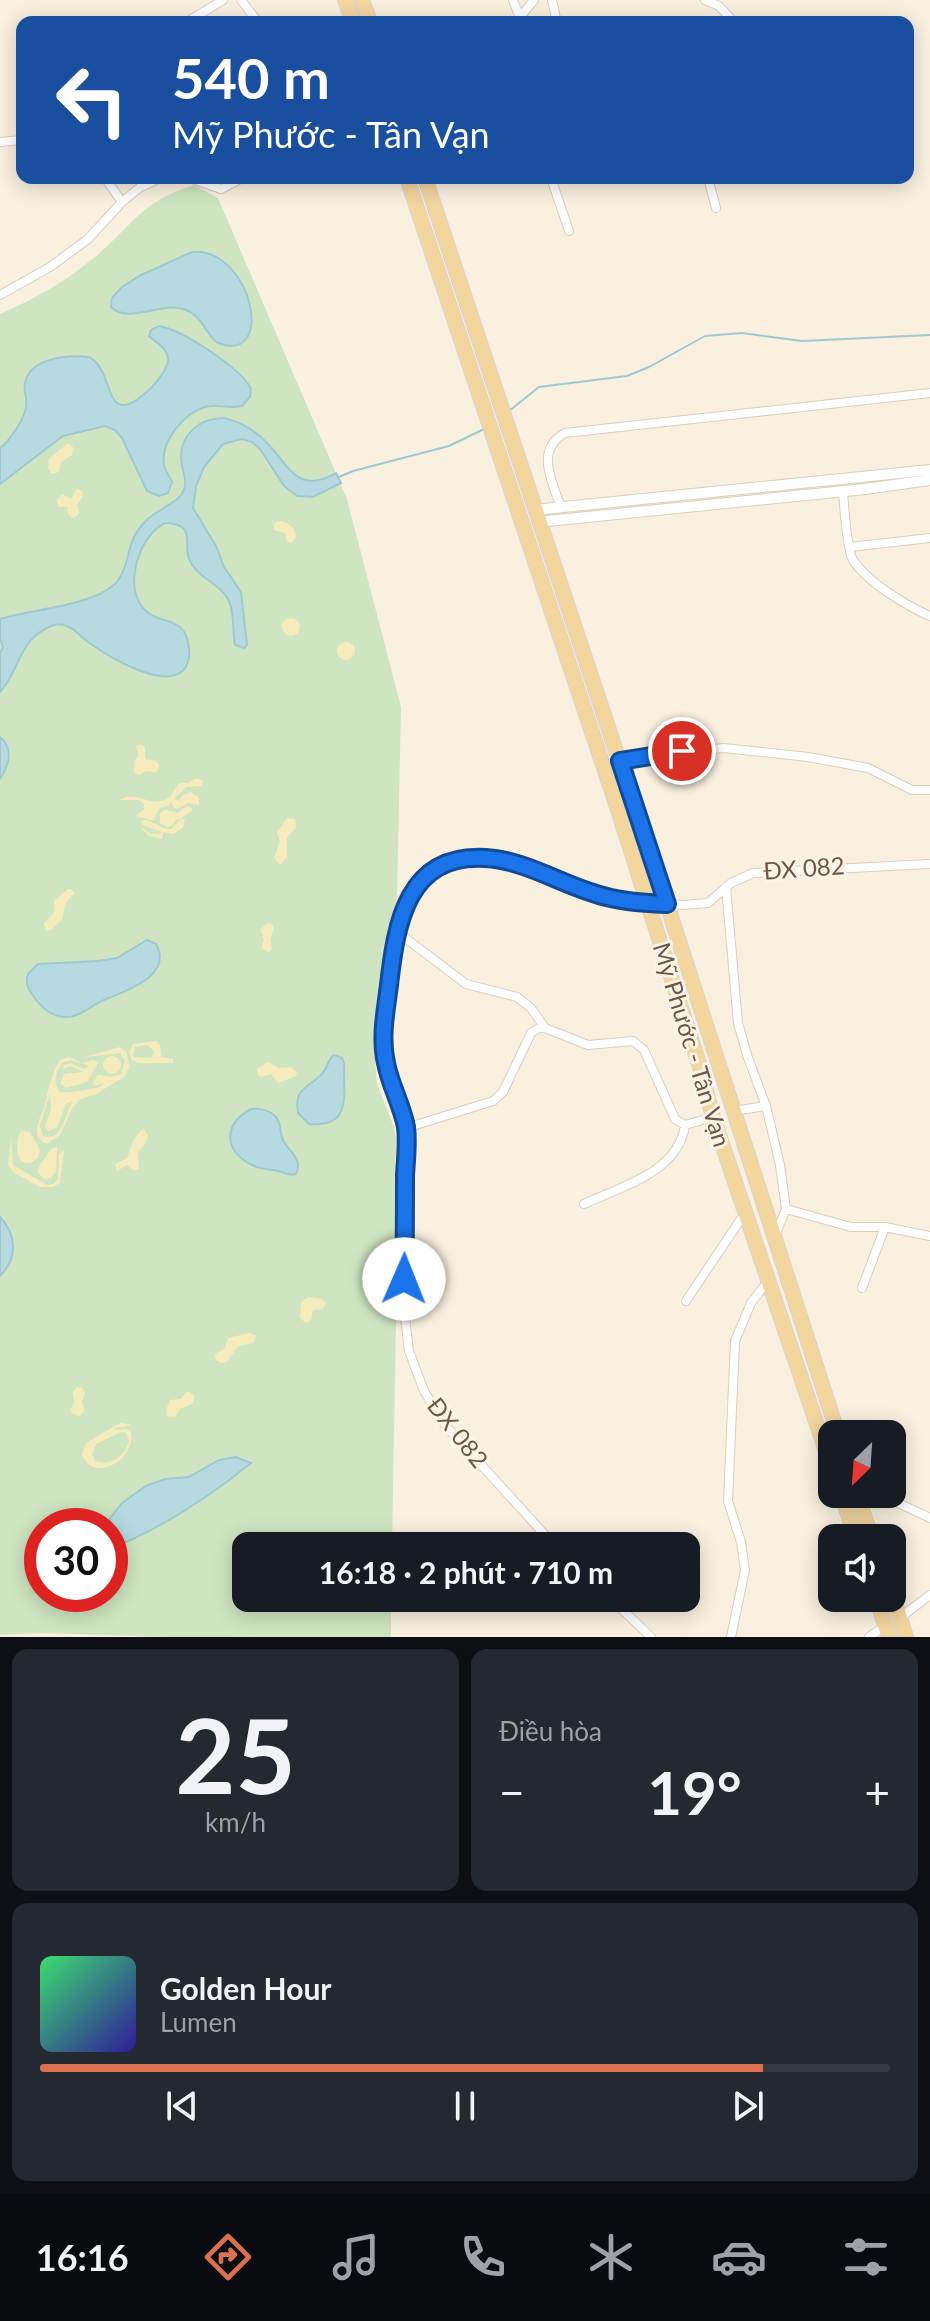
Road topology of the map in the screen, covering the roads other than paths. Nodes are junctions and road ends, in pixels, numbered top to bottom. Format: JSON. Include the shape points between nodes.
{"nodes":[{"id":1,"x":223,"y":0,"type":"edge"},
{"id":2,"x":241,"y":0,"type":"edge"},
{"id":3,"x":534,"y":0,"type":"edge"},
{"id":4,"x":705,"y":0,"type":"edge"},
{"id":5,"x":197,"y":16,"type":"edge"},
{"id":6,"x":253,"y":16,"type":"edge"},
{"id":7,"x":521,"y":16,"type":"edge"},
{"id":8,"x":728,"y":16,"type":"edge"},
{"id":9,"x":109,"y":184,"type":"edge"},
{"id":10,"x":147,"y":184,"type":"edge"},
{"id":11,"x":207,"y":184,"type":"edge"},
{"id":12,"x":231,"y":184,"type":"edge"},
{"id":13,"x":409,"y":184,"type":"edge"},
{"id":14,"x":427,"y":184,"type":"edge"},
{"id":15,"x":553,"y":184,"type":"edge"},
{"id":16,"x":710,"y":184,"type":"edge"},
{"id":17,"x":122,"y":202,"type":"junction"},
{"id":18,"x":716,"y":208,"type":"dead end"},
{"id":19,"x":569,"y":231,"type":"dead end"},
{"id":20,"x":0,"y":295,"type":"edge"},
{"id":21,"x":930,"y":393,"type":"edge"},
{"id":22,"x":930,"y":470,"type":"edge"},
{"id":23,"x":930,"y":480,"type":"edge"},
{"id":24,"x":843,"y":491,"type":"junction"},
{"id":25,"x":767,"y":493,"type":"junction"},
{"id":26,"x":561,"y":508,"type":"junction"},
{"id":27,"x":536,"y":516,"type":"junction"},
{"id":28,"x":930,"y":538,"type":"edge"},
{"id":29,"x":850,"y":547,"type":"junction"},
{"id":30,"x":930,"y":616,"type":"edge"},
{"id":31,"x":620,"y":761,"type":"junction"},
{"id":32,"x":930,"y":790,"type":"edge"},
{"id":33,"x":930,"y":864,"type":"edge"},
{"id":34,"x":726,"y":887,"type":"junction"},
{"id":35,"x":648,"y":903,"type":"junction"},
{"id":36,"x":667,"y":904,"type":"junction"},
{"id":37,"x":396,"y":931,"type":"junction"},
{"id":38,"x":545,"y":1028,"type":"junction"},
{"id":39,"x":766,"y":1106,"type":"junction"},
{"id":40,"x":734,"y":1111,"type":"junction"},
{"id":41,"x":713,"y":1117,"type":"junction"},
{"id":42,"x":685,"y":1125,"type":"junction"},
{"id":43,"x":406,"y":1128,"type":"junction"},
{"id":44,"x":584,"y":1204,"type":"dead end"},
{"id":45,"x":786,"y":1209,"type":"junction"},
{"id":46,"x":745,"y":1213,"type":"junction"},
{"id":47,"x":885,"y":1227,"type":"junction"},
{"id":48,"x":775,"y":1236,"type":"junction"},
{"id":49,"x":930,"y":1236,"type":"edge"},
{"id":50,"x":768,"y":1281,"type":"junction"},
{"id":51,"x":862,"y":1288,"type":"dead end"},
{"id":52,"x":686,"y":1301,"type":"dead end"},
{"id":53,"x":834,"y":1420,"type":"edge"},
{"id":54,"x":818,"y":1428,"type":"edge"},
{"id":55,"x":906,"y":1507,"type":"edge"},
{"id":56,"x":930,"y":1518,"type":"edge"},
{"id":57,"x":542,"y":1532,"type":"edge"},
{"id":58,"x":930,"y":1595,"type":"edge"},
{"id":59,"x":625,"y":1612,"type":"edge"},
{"id":60,"x":881,"y":1612,"type":"edge"},
{"id":61,"x":899,"y":1612,"type":"edge"},
{"id":62,"x":901,"y":1617,"type":"junction"},
{"id":63,"x":887,"y":1632,"type":"edge"},
{"id":64,"x":651,"y":1637,"type":"edge"},
{"id":65,"x":731,"y":1637,"type":"edge"},
{"id":66,"x":869,"y":1637,"type":"edge"},
{"id":67,"x":906,"y":1637,"type":"edge"}],
"edges":[{"from":1,"to":5,"type":"street"},
{"from":2,"to":6,"type":"street"},
{"from":3,"to":7,"type":"street"},
{"from":4,"to":8,"type":"street"},
{"from":9,"to":17,"type":"street"},
{"from":10,"to":17,"type":"street"},
{"from":11,"to":12,"type":"street","via":[[221,189]]},
{"from":13,"to":35,"type":"main road","name":"Mỹ Phước - Tân Vạn"},
{"from":14,"to":27,"type":"main road","name":"Mỹ Phước - Tân Vạn"},
{"from":15,"to":19,"type":"street"},
{"from":16,"to":18,"type":"street"},
{"from":17,"to":20,"type":"street","via":[[88,239]]},
{"from":21,"to":26,"type":"street","via":[[565,433],[552,443],[547,456]]},
{"from":22,"to":25,"type":"street"},
{"from":23,"to":24,"type":"street"},
{"from":24,"to":25,"type":"street"},
{"from":24,"to":29,"type":"street"},
{"from":25,"to":26,"type":"street"},
{"from":25,"to":27,"type":"street"},
{"from":26,"to":27,"type":"street"},
{"from":27,"to":31,"type":"main road","name":"Mỹ Phước - Tân Vạn"},
{"from":28,"to":29,"type":"street"},
{"from":29,"to":30,"type":"street","via":[[852,559],[872,580]]},
{"from":31,"to":32,"type":"street","via":[[724,748],[868,768],[912,790]]},
{"from":31,"to":36,"type":"main road","name":"Mỹ Phước - Tân Vạn"},
{"from":33,"to":34,"type":"street","name":"ĐX 082","via":[[753,873]]},
{"from":34,"to":36,"type":"street","name":"ĐX 082","via":[[708,903]]},
{"from":34,"to":39,"type":"street","via":[[738,1023]]},
{"from":35,"to":36,"type":"street","name":"ĐX 082"},
{"from":35,"to":37,"type":"street","name":"ĐX 082","via":[[621,901],[487,858],[449,861],[415,889]]},
{"from":35,"to":41,"type":"main road","name":"Mỹ Phước - Tân Vạn"},
{"from":36,"to":40,"type":"main road","name":"Mỹ Phước - Tân Vạn"},
{"from":37,"to":38,"type":"street","via":[[466,984],[517,997]]},
{"from":37,"to":43,"type":"street","name":"ĐX 082","via":[[384,1022],[385,1063]]},
{"from":38,"to":42,"type":"street","via":[[584,1044],[639,1044],[672,1115]]},
{"from":38,"to":43,"type":"street","via":[[531,1033],[503,1092],[493,1101]]},
{"from":39,"to":40,"type":"street"},
{"from":39,"to":45,"type":"street"},
{"from":40,"to":48,"type":"main road","name":"Mỹ Phước - Tân Vạn"},
{"from":41,"to":42,"type":"street"},
{"from":41,"to":46,"type":"main road","name":"Mỹ Phước - Tân Vạn"},
{"from":42,"to":44,"type":"street","via":[[677,1149],[655,1170]]},
{"from":43,"to":57,"type":"street","name":"ĐX 082","via":[[404,1309],[413,1365],[445,1425]]},
{"from":45,"to":47,"type":"street","via":[[851,1227]]},
{"from":45,"to":48,"type":"street"},
{"from":46,"to":50,"type":"main road","name":"Mỹ Phước - Tân Vạn"},
{"from":46,"to":52,"type":"street"},
{"from":47,"to":49,"type":"street"},
{"from":47,"to":51,"type":"street"},
{"from":48,"to":53,"type":"main road","name":"Mỹ Phước - Tân Vạn"},
{"from":50,"to":54,"type":"main road","name":"Mỹ Phước - Tân Vạn"},
{"from":50,"to":65,"type":"street","via":[[751,1303],[735,1341],[728,1501],[745,1570]]},
{"from":55,"to":56,"type":"street"},
{"from":58,"to":62,"type":"street"},
{"from":59,"to":64,"type":"street"},
{"from":60,"to":63,"type":"main road"},
{"from":61,"to":62,"type":"main road"},
{"from":62,"to":67,"type":"main road"},
{"from":63,"to":66,"type":"street"}]}
